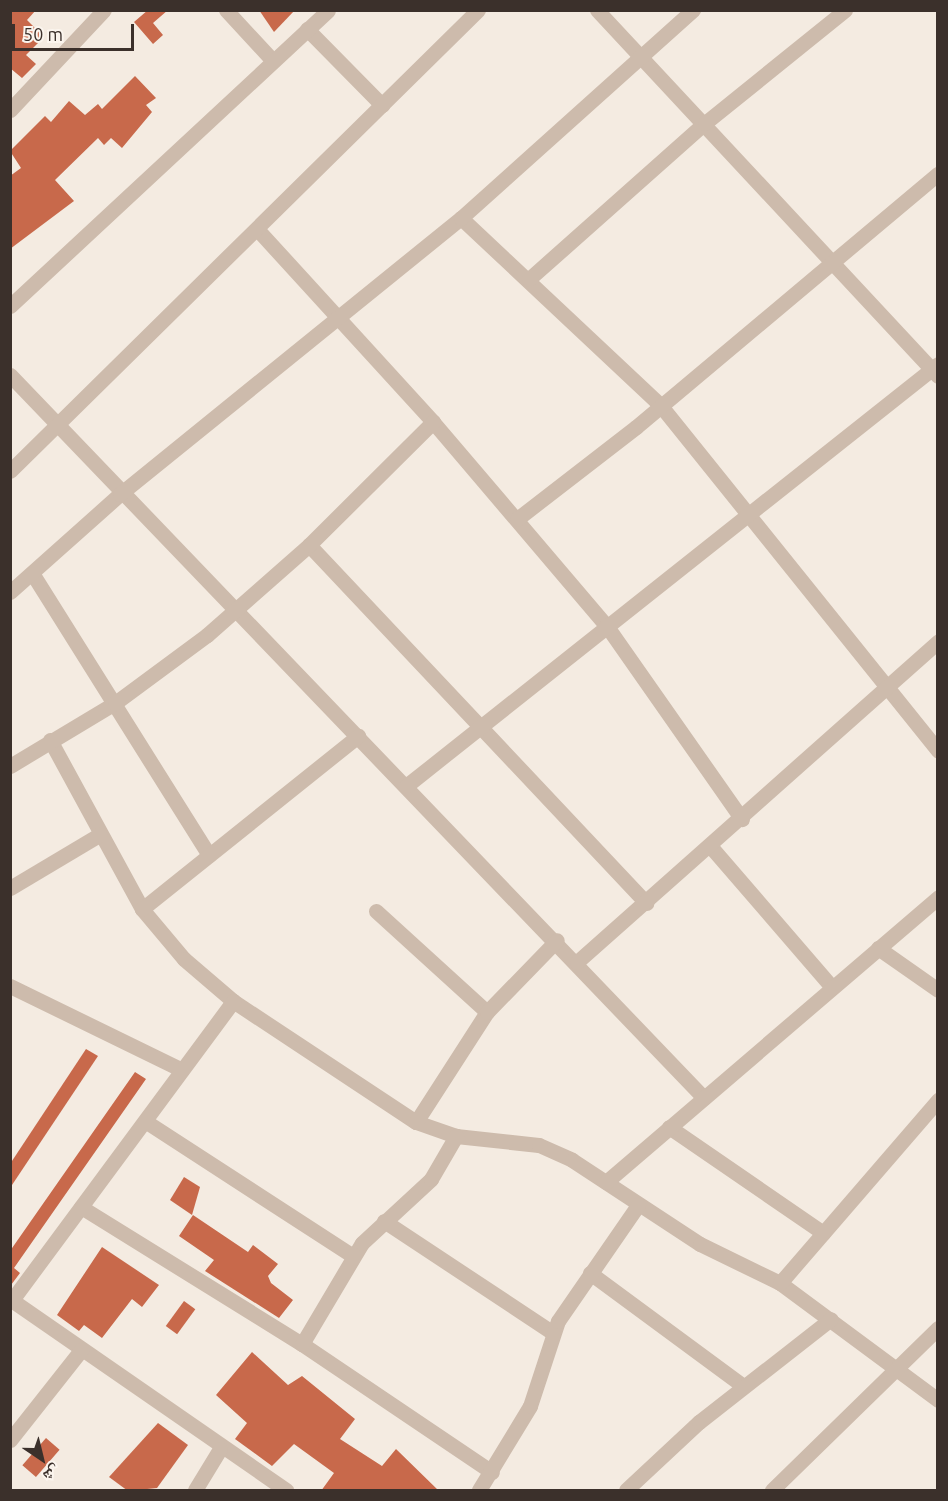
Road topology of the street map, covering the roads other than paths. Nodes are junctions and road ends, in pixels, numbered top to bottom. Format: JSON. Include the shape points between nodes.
{"nodes":[{"id":1,"x":105,"y":10,"type":"edge"},
{"id":2,"x":226,"y":10,"type":"edge"},
{"id":3,"x":328,"y":10,"type":"edge"},
{"id":4,"x":478,"y":10,"type":"edge"},
{"id":5,"x":597,"y":10,"type":"edge"},
{"id":6,"x":693,"y":10,"type":"edge"},
{"id":7,"x":845,"y":10,"type":"edge"},
{"id":8,"x":307,"y":29,"type":"junction"},
{"id":9,"x":642,"y":56,"type":"junction"},
{"id":10,"x":273,"y":61,"type":"junction"},
{"id":11,"x":382,"y":105,"type":"junction"},
{"id":12,"x":10,"y":110,"type":"edge"},
{"id":13,"x":705,"y":123,"type":"junction"},
{"id":14,"x":938,"y":174,"type":"edge"},
{"id":15,"x":461,"y":218,"type":"junction"},
{"id":16,"x":257,"y":229,"type":"junction"},
{"id":17,"x":834,"y":261,"type":"junction"},
{"id":18,"x":528,"y":279,"type":"junction"},
{"id":19,"x":10,"y":306,"type":"edge"},
{"id":20,"x":340,"y":321,"type":"junction"},
{"id":21,"x":935,"y":370,"type":"edge"},
{"id":22,"x":10,"y":375,"type":"edge"},
{"id":23,"x":661,"y":406,"type":"junction"},
{"id":24,"x":433,"y":422,"type":"junction"},
{"id":25,"x":56,"y":427,"type":"junction"},
{"id":26,"x":10,"y":471,"type":"edge"},
{"id":27,"x":120,"y":494,"type":"junction"},
{"id":28,"x":747,"y":515,"type":"junction"},
{"id":29,"x":517,"y":519,"type":"junction"},
{"id":30,"x":309,"y":545,"type":"junction"},
{"id":31,"x":32,"y":573,"type":"junction"},
{"id":32,"x":10,"y":592,"type":"edge"},
{"id":33,"x":234,"y":612,"type":"junction"},
{"id":34,"x":606,"y":625,"type":"junction"},
{"id":35,"x":938,"y":641,"type":"edge"},
{"id":36,"x":885,"y":688,"type":"junction"},
{"id":37,"x":115,"y":703,"type":"junction"},
{"id":38,"x":481,"y":723,"type":"junction"},
{"id":39,"x":358,"y":736,"type":"junction"},
{"id":40,"x":50,"y":740,"type":"junction"},
{"id":41,"x":938,"y":751,"type":"edge"},
{"id":42,"x":10,"y":766,"type":"edge"},
{"id":43,"x":406,"y":786,"type":"junction"},
{"id":44,"x":742,"y":819,"type":"junction"},
{"id":45,"x":99,"y":835,"type":"junction"},
{"id":46,"x":711,"y":847,"type":"junction"},
{"id":47,"x":209,"y":855,"type":"junction"},
{"id":48,"x":10,"y":888,"type":"edge"},
{"id":49,"x":938,"y":897,"type":"edge"},
{"id":50,"x":646,"y":903,"type":"junction"},
{"id":51,"x":142,"y":909,"type":"junction"},
{"id":52,"x":376,"y":911,"type":"dead end"},
{"id":53,"x":557,"y":940,"type":"junction"},
{"id":54,"x":878,"y":948,"type":"junction"},
{"id":55,"x":577,"y":962,"type":"junction"},
{"id":56,"x":10,"y":986,"type":"edge"},
{"id":57,"x":832,"y":987,"type":"junction"},
{"id":58,"x":938,"y":990,"type":"edge"},
{"id":59,"x":233,"y":1001,"type":"junction"},
{"id":60,"x":487,"y":1012,"type":"junction"},
{"id":61,"x":182,"y":1070,"type":"junction"},
{"id":62,"x":704,"y":1098,"type":"junction"},
{"id":63,"x":938,"y":1100,"type":"edge"},
{"id":64,"x":145,"y":1121,"type":"junction"},
{"id":65,"x":416,"y":1122,"type":"junction"},
{"id":66,"x":669,"y":1127,"type":"junction"},
{"id":67,"x":456,"y":1136,"type":"junction"},
{"id":68,"x":606,"y":1182,"type":"junction"},
{"id":69,"x":638,"y":1205,"type":"junction"},
{"id":70,"x":81,"y":1208,"type":"junction"},
{"id":71,"x":384,"y":1221,"type":"junction"},
{"id":72,"x":823,"y":1233,"type":"junction"},
{"id":73,"x":353,"y":1256,"type":"junction"},
{"id":74,"x":590,"y":1273,"type":"junction"},
{"id":75,"x":780,"y":1283,"type":"junction"},
{"id":76,"x":11,"y":1300,"type":"edge"},
{"id":77,"x":831,"y":1319,"type":"junction"},
{"id":78,"x":938,"y":1328,"type":"edge"},
{"id":79,"x":552,"y":1332,"type":"junction"},
{"id":80,"x":302,"y":1344,"type":"junction"},
{"id":81,"x":81,"y":1350,"type":"junction"},
{"id":82,"x":897,"y":1369,"type":"junction"},
{"id":83,"x":743,"y":1386,"type":"junction"},
{"id":84,"x":938,"y":1400,"type":"edge"},
{"id":85,"x":10,"y":1440,"type":"edge"},
{"id":86,"x":220,"y":1449,"type":"junction"},
{"id":87,"x":492,"y":1472,"type":"junction"},
{"id":88,"x":195,"y":1491,"type":"edge"},
{"id":89,"x":286,"y":1491,"type":"edge"},
{"id":90,"x":479,"y":1491,"type":"edge"},
{"id":91,"x":626,"y":1491,"type":"edge"},
{"id":92,"x":772,"y":1491,"type":"edge"}],
"edges":[{"from":1,"to":12,"type":"street"},
{"from":2,"to":10,"type":"street"},
{"from":3,"to":8,"type":"street"},
{"from":4,"to":11,"type":"street"},
{"from":5,"to":9,"type":"street"},
{"from":6,"to":9,"type":"street"},
{"from":7,"to":13,"type":"street"},
{"from":8,"to":10,"type":"street"},
{"from":8,"to":11,"type":"street"},
{"from":9,"to":13,"type":"street"},
{"from":9,"to":15,"type":"street"},
{"from":10,"to":19,"type":"street"},
{"from":11,"to":16,"type":"street"},
{"from":13,"to":17,"type":"street"},
{"from":13,"to":18,"type":"street"},
{"from":14,"to":17,"type":"street"},
{"from":15,"to":18,"type":"street"},
{"from":15,"to":20,"type":"street"},
{"from":16,"to":20,"type":"street"},
{"from":16,"to":25,"type":"street"},
{"from":17,"to":21,"type":"street"},
{"from":17,"to":23,"type":"street"},
{"from":18,"to":23,"type":"street"},
{"from":20,"to":24,"type":"street"},
{"from":20,"to":27,"type":"street"},
{"from":21,"to":28,"type":"street"},
{"from":22,"to":25,"type":"street"},
{"from":23,"to":28,"type":"street"},
{"from":23,"to":29,"type":"street"},
{"from":24,"to":29,"type":"street"},
{"from":24,"to":30,"type":"street"},
{"from":25,"to":26,"type":"street"},
{"from":25,"to":27,"type":"street"},
{"from":27,"to":31,"type":"street"},
{"from":27,"to":33,"type":"street"},
{"from":28,"to":34,"type":"street"},
{"from":28,"to":36,"type":"street"},
{"from":29,"to":34,"type":"street"},
{"from":30,"to":33,"type":"street"},
{"from":30,"to":38,"type":"street"},
{"from":31,"to":32,"type":"street"},
{"from":31,"to":37,"type":"street"},
{"from":33,"to":37,"type":"street"},
{"from":33,"to":39,"type":"street"},
{"from":34,"to":38,"type":"street"},
{"from":34,"to":44,"type":"street"},
{"from":35,"to":36,"type":"street"},
{"from":36,"to":41,"type":"street"},
{"from":36,"to":44,"type":"street"},
{"from":37,"to":40,"type":"street"},
{"from":37,"to":47,"type":"street"},
{"from":38,"to":43,"type":"street"},
{"from":38,"to":50,"type":"street"},
{"from":39,"to":43,"type":"street"},
{"from":39,"to":47,"type":"street"},
{"from":40,"to":42,"type":"street"},
{"from":40,"to":45,"type":"street"},
{"from":43,"to":53,"type":"street"},
{"from":44,"to":46,"type":"street"},
{"from":45,"to":48,"type":"street"},
{"from":45,"to":51,"type":"street"},
{"from":46,"to":50,"type":"street"},
{"from":46,"to":57,"type":"street"},
{"from":47,"to":51,"type":"street"},
{"from":49,"to":54,"type":"street"},
{"from":50,"to":55,"type":"street"},
{"from":51,"to":59,"type":"street","via":[[184,959]]},
{"from":52,"to":60,"type":"street"},
{"from":53,"to":55,"type":"street"},
{"from":53,"to":60,"type":"street"},
{"from":54,"to":57,"type":"street"},
{"from":54,"to":58,"type":"street"},
{"from":55,"to":62,"type":"street"},
{"from":56,"to":61,"type":"street"},
{"from":57,"to":62,"type":"street"},
{"from":59,"to":61,"type":"street"},
{"from":59,"to":65,"type":"street"},
{"from":60,"to":65,"type":"street"},
{"from":61,"to":64,"type":"street"},
{"from":62,"to":66,"type":"street"},
{"from":63,"to":72,"type":"street"},
{"from":64,"to":70,"type":"street"},
{"from":64,"to":73,"type":"street"},
{"from":65,"to":67,"type":"street"},
{"from":66,"to":68,"type":"street"},
{"from":66,"to":72,"type":"street"},
{"from":67,"to":68,"type":"street","via":[[539,1144]]},
{"from":67,"to":71,"type":"street","via":[[431,1179]]},
{"from":68,"to":69,"type":"street"},
{"from":69,"to":74,"type":"street"},
{"from":69,"to":75,"type":"street"},
{"from":70,"to":76,"type":"street"},
{"from":70,"to":80,"type":"street"},
{"from":71,"to":73,"type":"street"},
{"from":71,"to":79,"type":"street"},
{"from":72,"to":75,"type":"street"},
{"from":73,"to":80,"type":"street"},
{"from":74,"to":79,"type":"street"},
{"from":74,"to":83,"type":"street"},
{"from":75,"to":77,"type":"street"},
{"from":76,"to":81,"type":"street"},
{"from":77,"to":82,"type":"street"},
{"from":77,"to":83,"type":"street"},
{"from":78,"to":82,"type":"street"},
{"from":79,"to":87,"type":"street","via":[[530,1406]]},
{"from":80,"to":87,"type":"street"},
{"from":81,"to":85,"type":"street"},
{"from":81,"to":86,"type":"street"},
{"from":82,"to":84,"type":"street"},
{"from":82,"to":92,"type":"street"},
{"from":83,"to":91,"type":"street"},
{"from":86,"to":88,"type":"street"},
{"from":86,"to":89,"type":"street"},
{"from":87,"to":90,"type":"street"}]}
